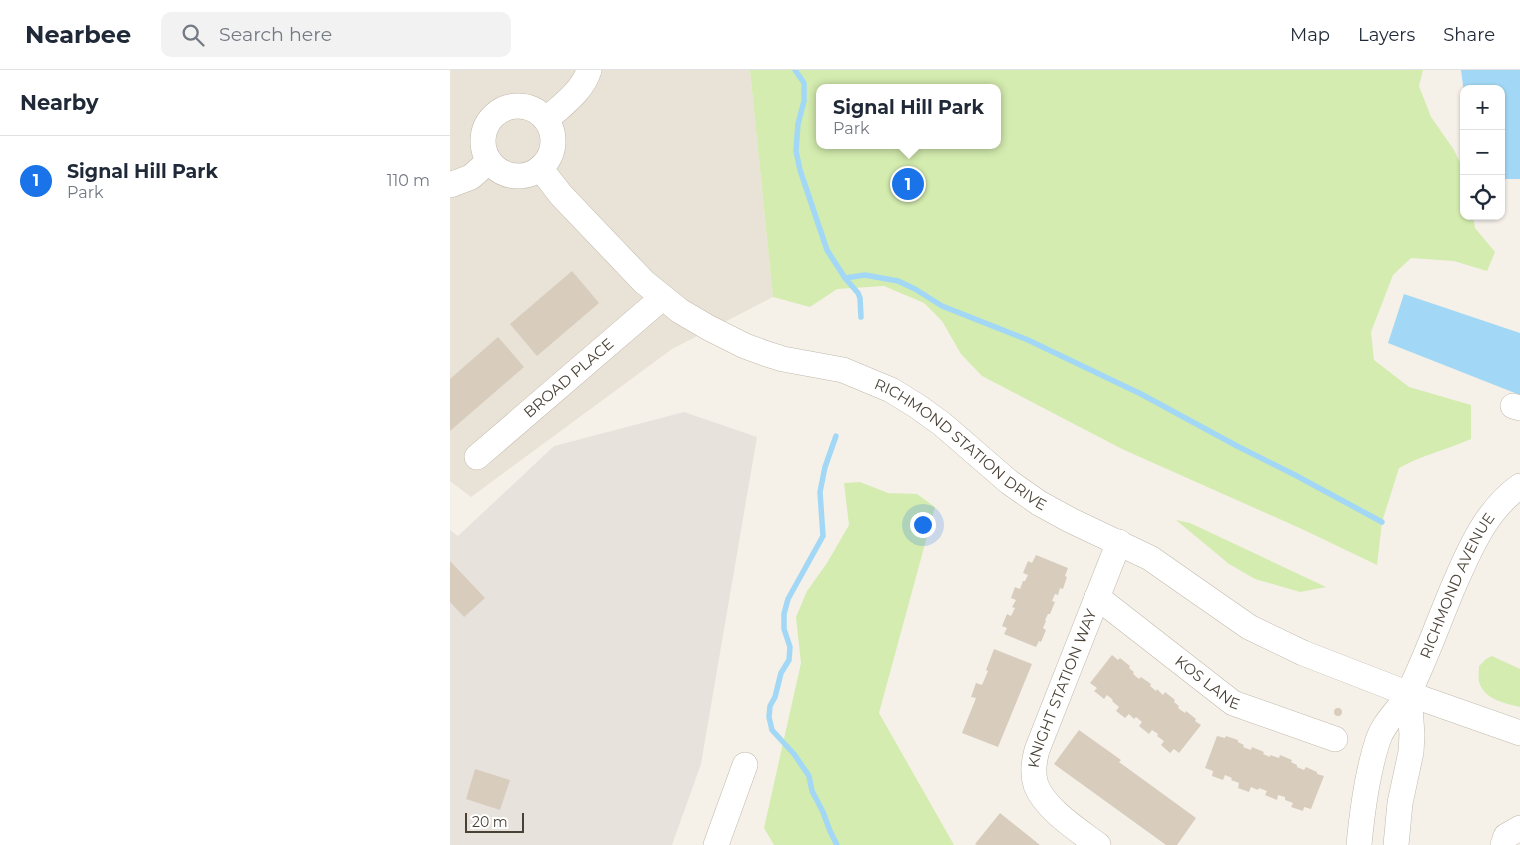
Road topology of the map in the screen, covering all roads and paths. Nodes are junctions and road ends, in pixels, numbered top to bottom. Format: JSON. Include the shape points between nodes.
{"nodes":[{"id":1,"x":589,"y":70,"type":"edge"},
{"id":2,"x":546,"y":120,"type":"junction"},
{"id":3,"x":489,"y":161,"type":"junction"},
{"id":4,"x":540,"y":168,"type":"junction"},
{"id":5,"x":450,"y":185,"type":"edge"},
{"id":6,"x":662,"y":298,"type":"junction"},
{"id":7,"x":477,"y":457,"type":"dead end"},
{"id":8,"x":1520,"y":486,"type":"edge"},
{"id":9,"x":1119,"y":542,"type":"junction"},
{"id":10,"x":1097,"y":597,"type":"junction"},
{"id":11,"x":1408,"y":694,"type":"junction"},
{"id":12,"x":1520,"y":732,"type":"edge"},
{"id":13,"x":1335,"y":739,"type":"dead end"},
{"id":14,"x":745,"y":766,"type":"dead end"},
{"id":15,"x":1520,"y":828,"type":"edge"},
{"id":16,"x":716,"y":845,"type":"edge"},
{"id":17,"x":1098,"y":845,"type":"edge"},
{"id":18,"x":1359,"y":845,"type":"edge"},
{"id":19,"x":1396,"y":845,"type":"edge"},
{"id":20,"x":1503,"y":845,"type":"edge"}],
"edges":[{"from":1,"to":2,"type":"street","via":[[578,89]]},
{"from":2,"to":3,"type":"street","via":[[526,107],[514,106],[493,116],[483,138]]},
{"from":2,"to":4,"type":"street","via":[[551,130],[552,145],[547,160]]},
{"from":3,"to":4,"type":"street","via":[[496,169],[518,176]]},
{"from":3,"to":5,"type":"street","via":[[471,177]]},
{"from":4,"to":6,"type":"street","name":"RICHMOND STATION DRIVE","via":[[561,195]]},
{"from":6,"to":7,"type":"street","name":"BROAD PLACE"},
{"from":6,"to":9,"type":"street","name":"RICHMOND STATION DRIVE","via":[[745,346],[783,359],[843,370],[891,390],[942,424],[1039,504]]},
{"from":8,"to":11,"type":"street","name":"RICHMOND AVENUE","via":[[1490,515],[1474,541]]},
{"from":9,"to":10,"type":"street","name":"KNIGHT STATION WAY"},
{"from":9,"to":11,"type":"street","name":"RICHMOND STATION DRIVE","via":[[1150,558],[1249,627],[1303,653]]},
{"from":10,"to":13,"type":"street","name":"KOS LANE","via":[[1233,703]]},
{"from":10,"to":17,"type":"street","name":"KNIGHT STATION WAY","via":[[1033,767],[1036,784],[1050,805]]},
{"from":11,"to":12,"type":"street","name":"RICHMOND STATION DRIVE"},
{"from":11,"to":18,"type":"street","name":"RICHMOND AVENUE","via":[[1378,740]]},
{"from":11,"to":19,"type":"street","name":"RICHMOND AVENUE","via":[[1411,752],[1400,803]]},
{"from":14,"to":16,"type":"street"},
{"from":15,"to":20,"type":"street","via":[[1506,836]]}]}
